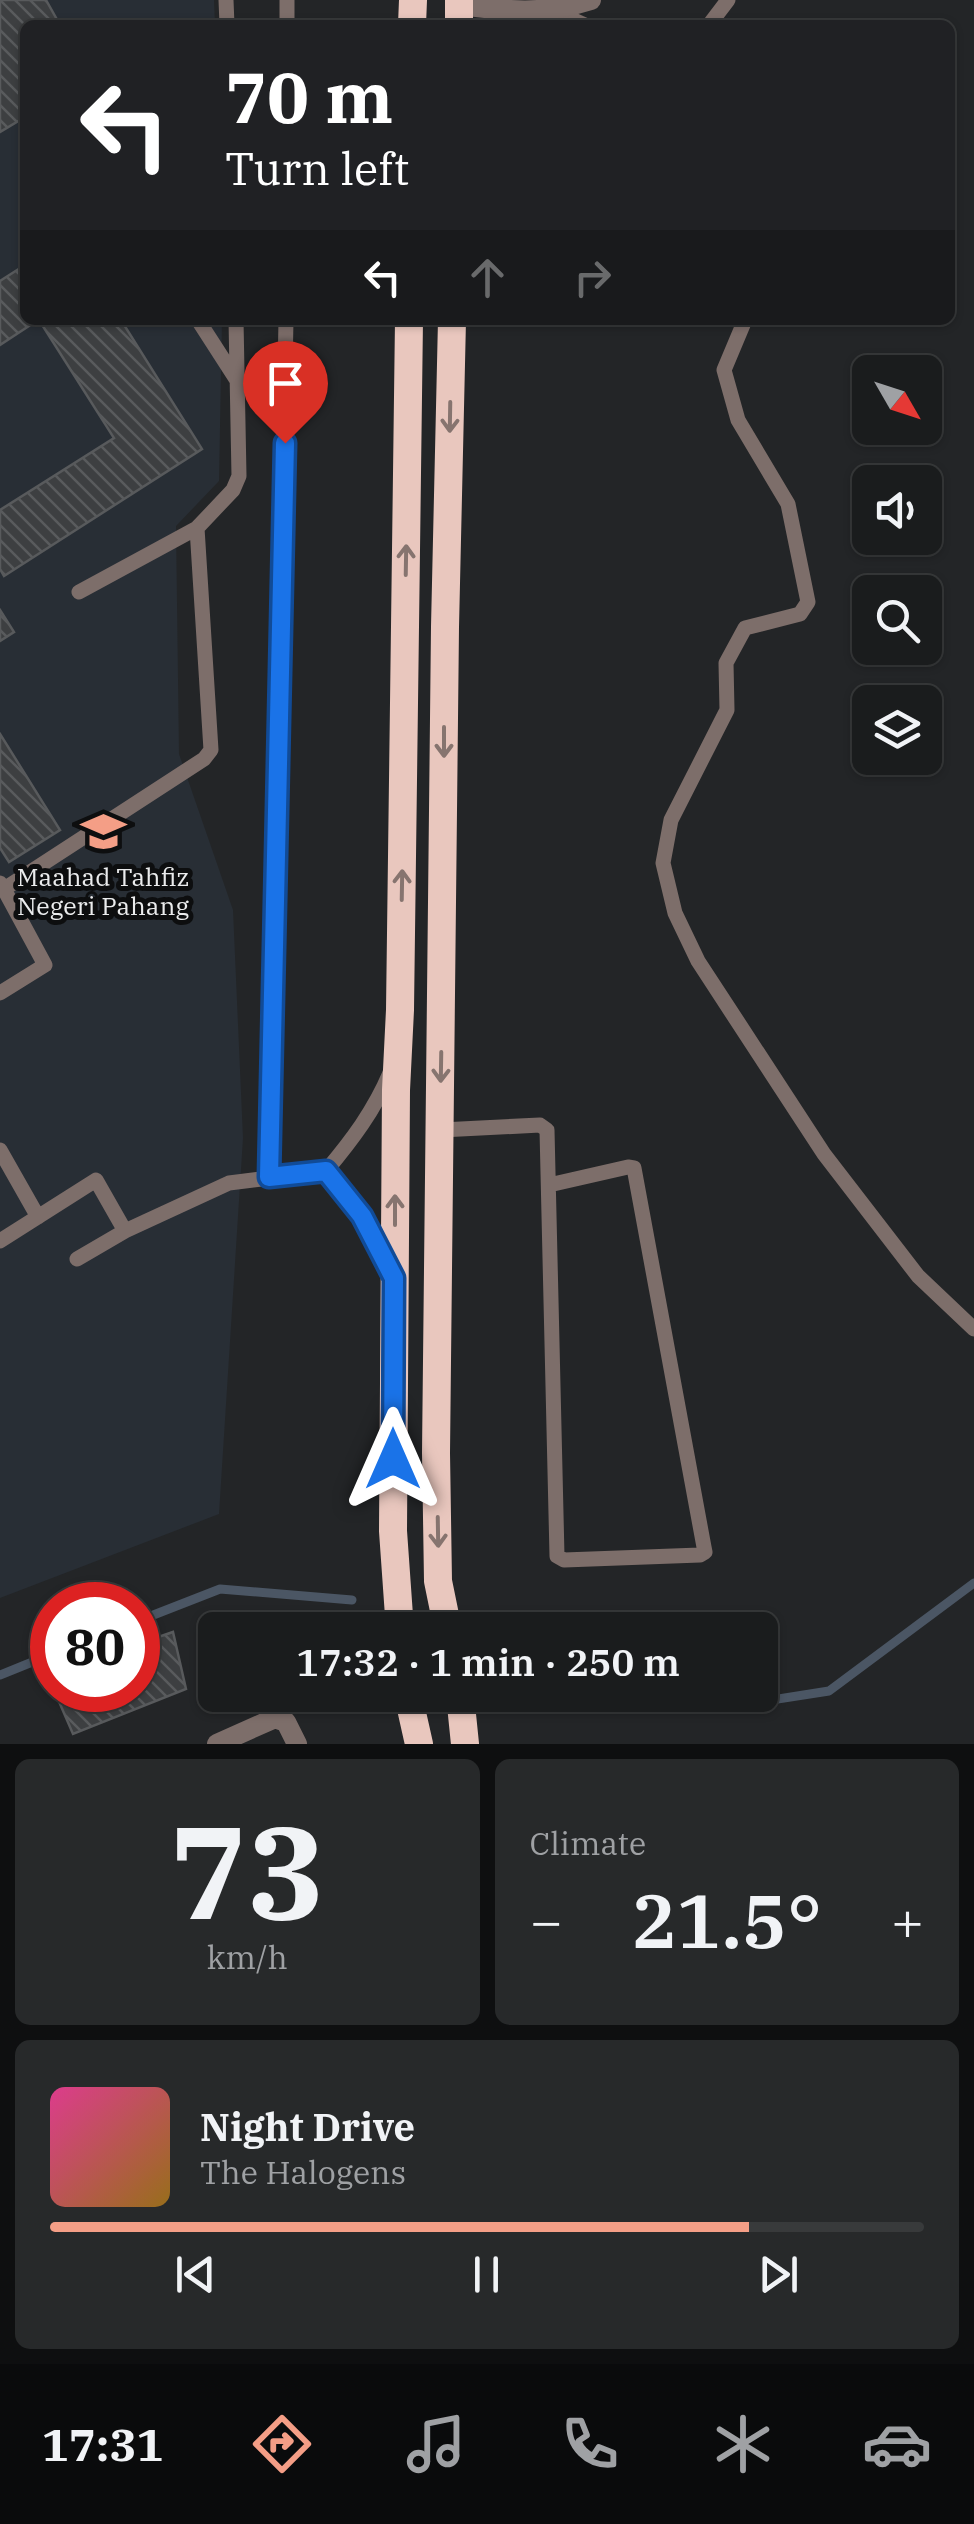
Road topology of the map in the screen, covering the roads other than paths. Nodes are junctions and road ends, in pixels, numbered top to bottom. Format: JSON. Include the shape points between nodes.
{"nodes":[{"id":1,"x":590,"y":0,"type":"edge"},
{"id":2,"x":728,"y":0,"type":"edge"},
{"id":3,"x":459,"y":10,"type":"edge"},
{"id":4,"x":554,"y":10,"type":"junction"},
{"id":5,"x":574,"y":20,"type":"edge"},
{"id":6,"x":713,"y":20,"type":"edge"},
{"id":7,"x":201,"y":325,"type":"edge"},
{"id":8,"x":236,"y":325,"type":"edge"},
{"id":9,"x":286,"y":325,"type":"edge"},
{"id":10,"x":408,"y":325,"type":"edge"},
{"id":11,"x":452,"y":325,"type":"edge"},
{"id":12,"x":743,"y":325,"type":"edge"},
{"id":13,"x":236,"y":379,"type":"junction"},
{"id":14,"x":198,"y":528,"type":"junction"},
{"id":15,"x":79,"y":592,"type":"dead end"},
{"id":16,"x":2,"y":886,"type":"edge"},
{"id":17,"x":0,"y":994,"type":"edge"},
{"id":18,"x":400,"y":1010,"type":"junction"},
{"id":19,"x":440,"y":1130,"type":"junction"},
{"id":20,"x":0,"y":1150,"type":"edge"},
{"id":21,"x":326,"y":1171,"type":"junction"},
{"id":22,"x":269,"y":1177,"type":"junction"},
{"id":23,"x":548,"y":1185,"type":"junction"},
{"id":24,"x":38,"y":1217,"type":"junction"},
{"id":25,"x":125,"y":1231,"type":"junction"},
{"id":26,"x":0,"y":1242,"type":"edge"},
{"id":27,"x":78,"y":1259,"type":"dead end"},
{"id":28,"x":394,"y":1278,"type":"junction"},
{"id":29,"x":974,"y":1329,"type":"edge"},
{"id":30,"x":398,"y":1612,"type":"edge"},
{"id":31,"x":444,"y":1612,"type":"edge"},
{"id":32,"x":411,"y":1712,"type":"edge"},
{"id":33,"x":462,"y":1712,"type":"edge"},
{"id":34,"x":217,"y":1744,"type":"edge"},
{"id":35,"x":297,"y":1744,"type":"edge"},
{"id":36,"x":419,"y":1744,"type":"edge"},
{"id":37,"x":465,"y":1744,"type":"edge"}],
"edges":[{"from":1,"to":4,"type":"street"},
{"from":2,"to":6,"type":"lane"},
{"from":3,"to":4,"type":"street"},
{"from":4,"to":5,"type":"lane"},
{"from":7,"to":13,"type":"lane"},
{"from":8,"to":13,"type":"lane"},
{"from":9,"to":22,"type":"lane"},
{"from":18,"to":10,"type":"highway","one_way":true},
{"from":11,"to":19,"type":"highway","one_way":true},
{"from":12,"to":29,"type":"lane","via":[[724,370],[738,420],[788,504],[808,602],[800,614],[745,628],[726,663],[726,710],[671,820],[663,863],[675,914],[698,961],[824,1154],[918,1276]]},
{"from":13,"to":14,"type":"lane","via":[[240,476]]},
{"from":14,"to":15,"type":"lane"},
{"from":14,"to":16,"type":"lane","via":[[211,750]]},
{"from":16,"to":17,"type":"lane","via":[[45,964]]},
{"from":18,"to":21,"type":"lane","via":[[392,1068],[378,1101]]},
{"from":28,"to":18,"type":"highway","one_way":true},
{"from":19,"to":23,"type":"lane","via":[[540,1125],[547,1130]]},
{"from":19,"to":31,"type":"highway","one_way":true,"via":[[436,1453]]},
{"from":20,"to":24,"type":"lane"},
{"from":21,"to":22,"type":"lane"},
{"from":21,"to":28,"type":"lane","via":[[362,1216]]},
{"from":22,"to":25,"type":"lane","via":[[229,1183]]},
{"from":23,"to":23,"type":"lane","via":[[557,1556],[700,1556],[704,1546],[634,1168]]},
{"from":24,"to":25,"type":"lane","via":[[96,1180]]},
{"from":24,"to":26,"type":"lane"},
{"from":25,"to":27,"type":"lane"},
{"from":28,"to":30,"type":"highway"},
{"from":32,"to":36,"type":"highway"},
{"from":33,"to":37,"type":"highway"},
{"from":34,"to":35,"type":"street","via":[[275,1718],[286,1722]]}]}
